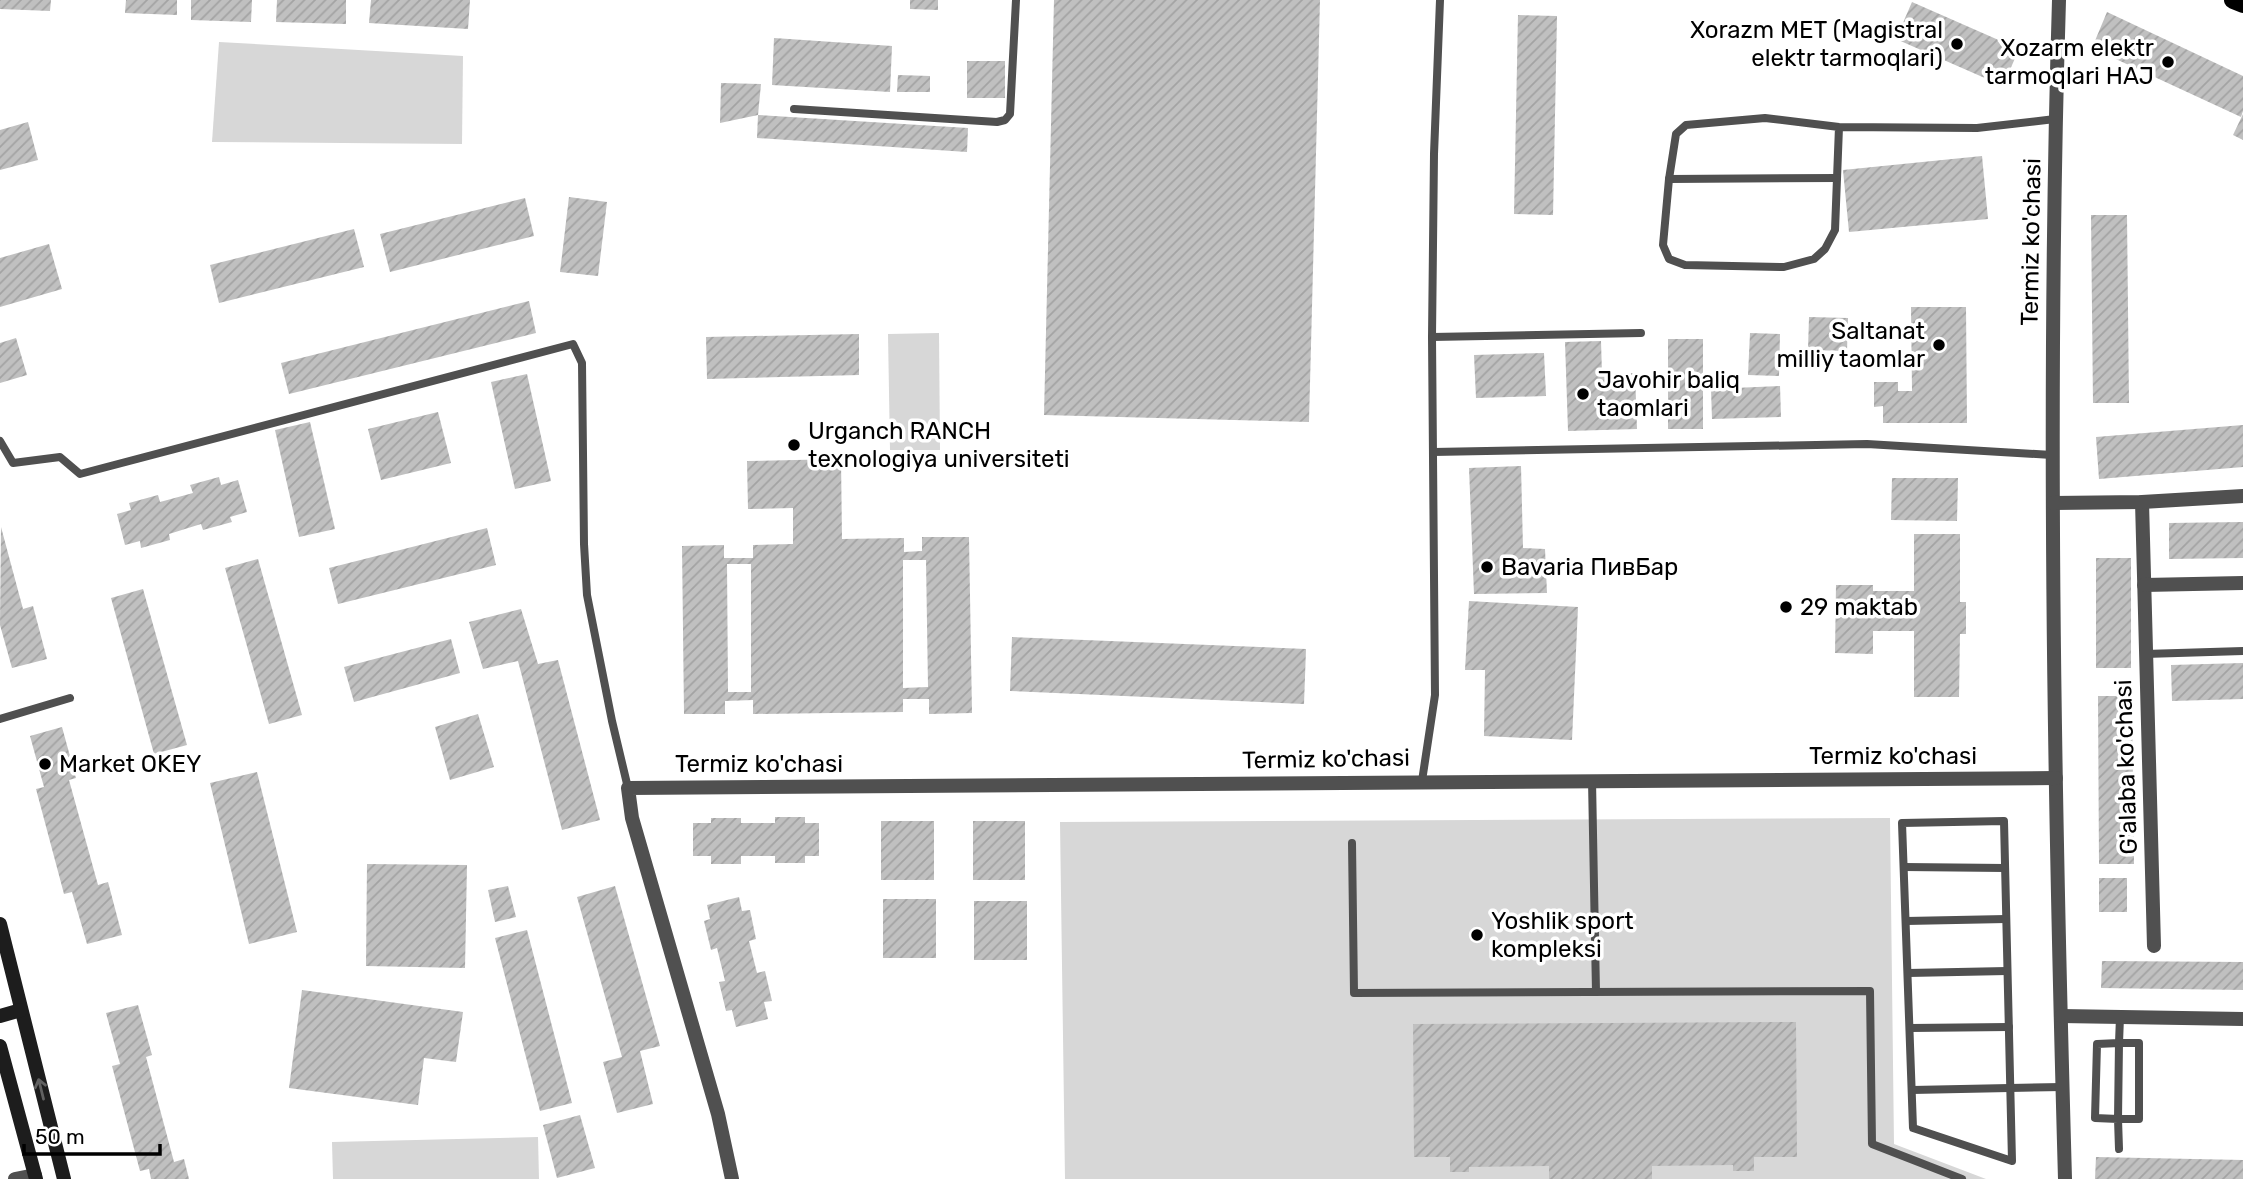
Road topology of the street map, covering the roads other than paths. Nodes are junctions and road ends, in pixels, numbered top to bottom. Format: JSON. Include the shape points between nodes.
{"nodes":[{"id":1,"x":1016,"y":0,"type":"edge"},
{"id":2,"x":1440,"y":0,"type":"edge"},
{"id":3,"x":2059,"y":0,"type":"edge"},
{"id":4,"x":2233,"y":0,"type":"edge"},
{"id":5,"x":2243,"y":4,"type":"edge"},
{"id":6,"x":794,"y":109,"type":"dead end"},
{"id":7,"x":2055,"y":119,"type":"junction"},
{"id":8,"x":1839,"y":127,"type":"junction"},
{"id":9,"x":1836,"y":178,"type":"junction"},
{"id":10,"x":1669,"y":179,"type":"junction"},
{"id":11,"x":1641,"y":333,"type":"dead end"},
{"id":12,"x":1432,"y":337,"type":"junction"},
{"id":13,"x":0,"y":441,"type":"edge"},
{"id":14,"x":1433,"y":452,"type":"junction"},
{"id":15,"x":2052,"y":455,"type":"junction"},
{"id":16,"x":2243,"y":496,"type":"edge"},
{"id":17,"x":2142,"y":502,"type":"junction"},
{"id":18,"x":2053,"y":503,"type":"junction"},
{"id":19,"x":2243,"y":583,"type":"edge"},
{"id":20,"x":2144,"y":585,"type":"junction"},
{"id":21,"x":2243,"y":651,"type":"edge"},
{"id":22,"x":2145,"y":654,"type":"junction"},
{"id":23,"x":70,"y":698,"type":"dead end"},
{"id":24,"x":0,"y":719,"type":"edge"},
{"id":25,"x":2056,"y":778,"type":"junction"},
{"id":26,"x":1592,"y":780,"type":"junction"},
{"id":27,"x":1422,"y":781,"type":"junction"},
{"id":28,"x":628,"y":788,"type":"junction"},
{"id":29,"x":1352,"y":843,"type":"dead end"},
{"id":30,"x":1904,"y":867,"type":"junction"},
{"id":31,"x":2005,"y":868,"type":"junction"},
{"id":32,"x":2006,"y":919,"type":"junction"},
{"id":33,"x":1906,"y":921,"type":"junction"},
{"id":34,"x":0,"y":924,"type":"edge"},
{"id":35,"x":2154,"y":946,"type":"dead end"},
{"id":36,"x":2007,"y":971,"type":"junction"},
{"id":37,"x":1908,"y":973,"type":"junction"},
{"id":38,"x":1596,"y":992,"type":"junction"},
{"id":39,"x":21,"y":1010,"type":"junction"},
{"id":40,"x":0,"y":1016,"type":"edge"},
{"id":41,"x":2061,"y":1016,"type":"junction"},
{"id":42,"x":2120,"y":1017,"type":"junction"},
{"id":43,"x":2243,"y":1019,"type":"edge"},
{"id":44,"x":2009,"y":1027,"type":"junction"},
{"id":45,"x":1910,"y":1028,"type":"junction"},
{"id":46,"x":2119,"y":1043,"type":"junction"},
{"id":47,"x":0,"y":1046,"type":"edge"},
{"id":48,"x":2010,"y":1087,"type":"junction"},
{"id":49,"x":2062,"y":1087,"type":"junction"},
{"id":50,"x":1912,"y":1090,"type":"junction"},
{"id":51,"x":2118,"y":1119,"type":"junction"},
{"id":52,"x":2119,"y":1149,"type":"dead end"},
{"id":53,"x":35,"y":1177,"type":"edge"},
{"id":54,"x":15,"y":1179,"type":"edge"},
{"id":55,"x":64,"y":1179,"type":"edge"},
{"id":56,"x":732,"y":1179,"type":"edge"},
{"id":57,"x":1962,"y":1179,"type":"edge"},
{"id":58,"x":2065,"y":1179,"type":"edge"}],
"edges":[{"from":1,"to":6,"type":"lane","via":[[1010,114],[1005,120]]},
{"from":2,"to":12,"type":"lane"},
{"from":3,"to":7,"type":"street","name":"Termiz ko'chasi"},
{"from":4,"to":5,"type":"main road"},
{"from":7,"to":8,"type":"lane","via":[[1977,128]]},
{"from":7,"to":15,"type":"street","name":"Termiz ko'chasi"},
{"from":8,"to":9,"type":"lane"},
{"from":8,"to":10,"type":"lane","via":[[1765,118],[1686,125],[1676,134]]},
{"from":9,"to":10,"type":"lane"},
{"from":9,"to":10,"type":"lane","via":[[1835,230],[1825,249],[1814,260],[1784,267],[1685,265],[1669,259],[1663,245]]},
{"from":11,"to":12,"type":"lane"},
{"from":12,"to":14,"type":"lane"},
{"from":13,"to":28,"type":"lane","via":[[13,463],[60,457],[80,474],[573,344],[582,363],[587,594]]},
{"from":14,"to":15,"type":"lane","via":[[1867,444]]},
{"from":14,"to":27,"type":"lane","via":[[1435,695]]},
{"from":15,"to":18,"type":"street","name":"Termiz ko'chasi"},
{"from":16,"to":17,"type":"street"},
{"from":17,"to":18,"type":"street"},
{"from":17,"to":20,"type":"street","name":"G'alaba ko'chasi"},
{"from":18,"to":25,"type":"street","name":"Termiz ko'chasi"},
{"from":19,"to":20,"type":"street"},
{"from":20,"to":22,"type":"street","name":"G'alaba ko'chasi"},
{"from":21,"to":22,"type":"lane"},
{"from":22,"to":35,"type":"street","name":"G'alaba ko'chasi"},
{"from":23,"to":24,"type":"lane"},
{"from":25,"to":26,"type":"street","name":"Termiz ko'chasi"},
{"from":25,"to":41,"type":"street","name":"Termiz ko'chasi"},
{"from":26,"to":27,"type":"street","name":"Termiz ko'chasi"},
{"from":26,"to":38,"type":"lane"},
{"from":27,"to":28,"type":"street","name":"Termiz ko'chasi"},
{"from":28,"to":56,"type":"street","via":[[632,818],[718,1114]]},
{"from":29,"to":38,"type":"lane","via":[[1354,993]]},
{"from":30,"to":31,"type":"lane"},
{"from":30,"to":31,"type":"lane","via":[[1902,823],[2004,821]]},
{"from":30,"to":33,"type":"lane"},
{"from":31,"to":32,"type":"lane"},
{"from":32,"to":33,"type":"lane"},
{"from":32,"to":36,"type":"lane"},
{"from":33,"to":37,"type":"lane"},
{"from":34,"to":39,"type":"main road"},
{"from":36,"to":37,"type":"lane"},
{"from":36,"to":44,"type":"lane"},
{"from":37,"to":45,"type":"lane"},
{"from":38,"to":57,"type":"lane","via":[[1870,991],[1872,1144]]},
{"from":39,"to":40,"type":"main road"},
{"from":55,"to":39,"type":"main road","one_way":true},
{"from":41,"to":42,"type":"street"},
{"from":41,"to":49,"type":"street","name":"Termiz ko'chasi"},
{"from":42,"to":43,"type":"street"},
{"from":42,"to":46,"type":"lane"},
{"from":44,"to":45,"type":"lane"},
{"from":44,"to":48,"type":"lane"},
{"from":45,"to":50,"type":"lane"},
{"from":46,"to":51,"type":"lane"},
{"from":46,"to":51,"type":"lane","via":[[2139,1043],[2139,1119]]},
{"from":46,"to":51,"type":"lane","via":[[2097,1044],[2095,1118]]},
{"from":47,"to":53,"type":"main road"},
{"from":48,"to":49,"type":"lane"},
{"from":48,"to":50,"type":"lane"},
{"from":48,"to":50,"type":"lane","via":[[2012,1161],[1913,1128]]},
{"from":49,"to":58,"type":"street","name":"Termiz ko'chasi"},
{"from":51,"to":52,"type":"lane"},
{"from":53,"to":54,"type":"street"}]}
